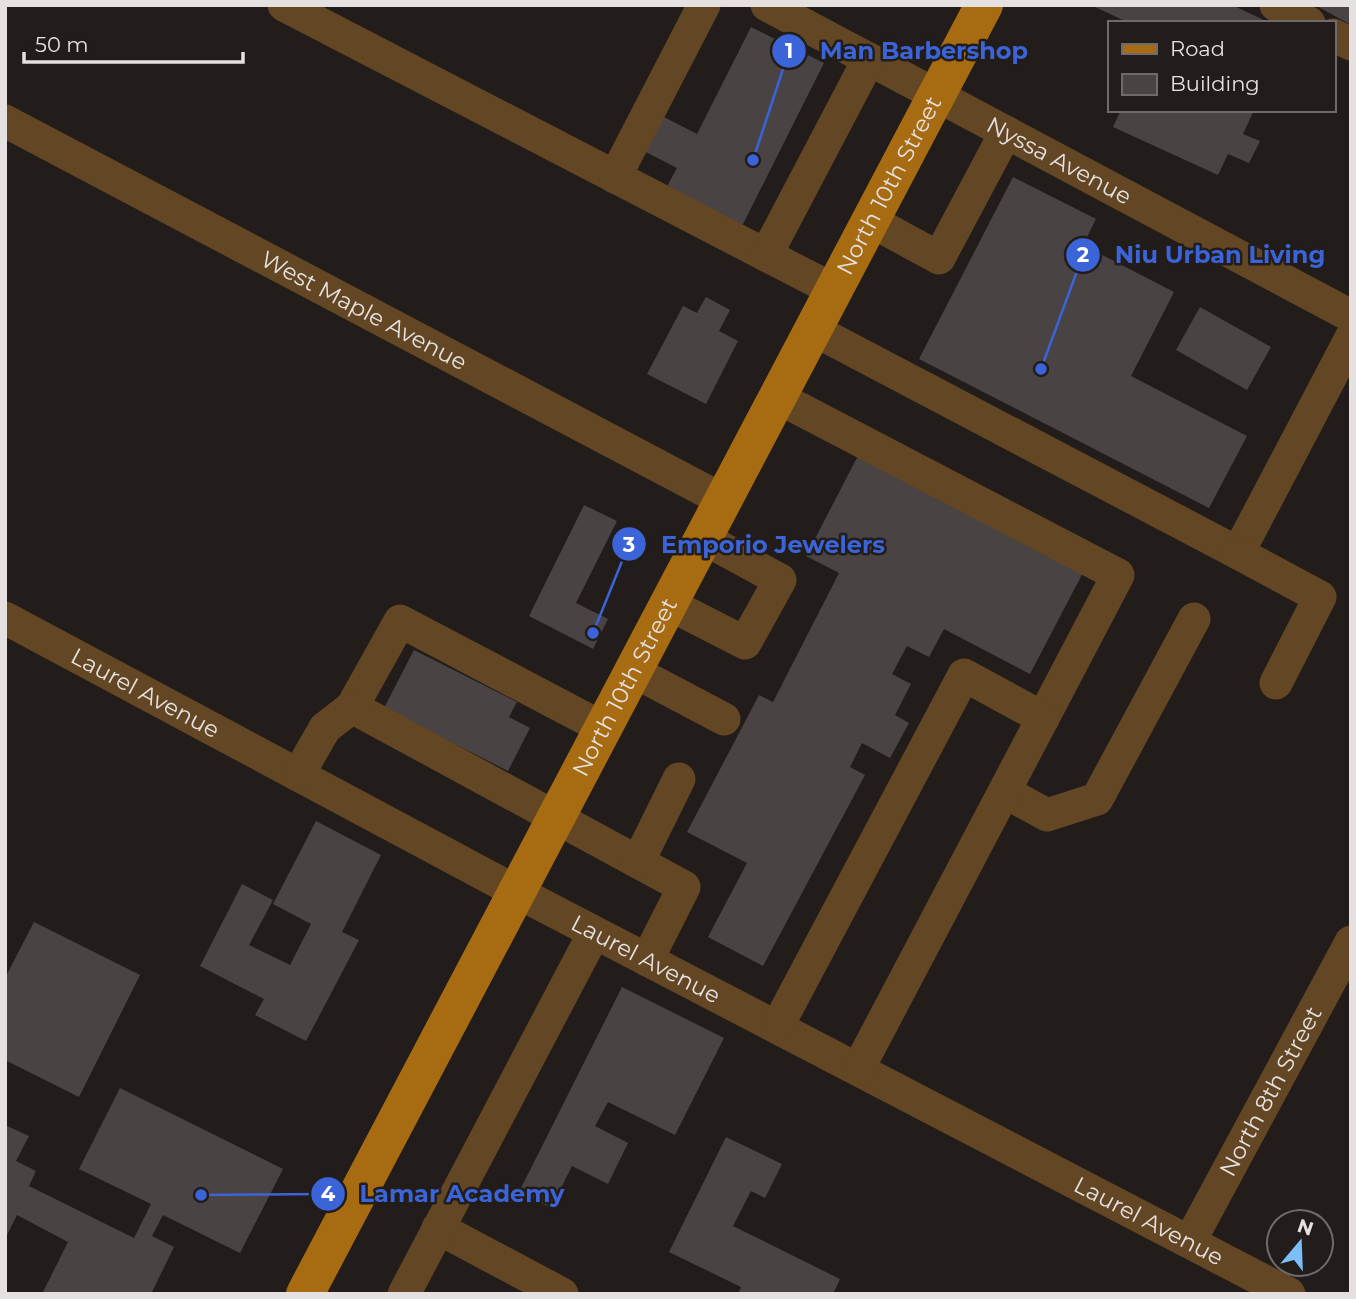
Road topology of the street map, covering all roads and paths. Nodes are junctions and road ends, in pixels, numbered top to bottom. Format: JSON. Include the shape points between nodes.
{"nodes":[{"id":1,"x":284,"y":5,"type":"edge"},
{"id":2,"x":704,"y":5,"type":"edge"},
{"id":3,"x":767,"y":5,"type":"edge"},
{"id":4,"x":984,"y":5,"type":"edge"},
{"id":5,"x":1276,"y":5,"type":"edge"},
{"id":6,"x":1305,"y":21,"type":"edge"},
{"id":7,"x":1335,"y":36,"type":"edge"},
{"id":8,"x":1351,"y":44,"type":"edge"},
{"id":9,"x":869,"y":59,"type":"junction"},
{"id":10,"x":937,"y":95,"type":"junction"},
{"id":11,"x":5,"y":121,"type":"edge"},
{"id":12,"x":1006,"y":132,"type":"junction"},
{"id":13,"x":615,"y":177,"type":"junction"},
{"id":14,"x":871,"y":221,"type":"junction"},
{"id":15,"x":766,"y":255,"type":"junction"},
{"id":16,"x":834,"y":290,"type":"junction"},
{"id":17,"x":1351,"y":316,"type":"edge"},
{"id":18,"x":814,"y":330,"type":"junction"},
{"id":19,"x":1351,"y":338,"type":"edge"},
{"id":20,"x":777,"y":397,"type":"junction"},
{"id":21,"x":723,"y":500,"type":"junction"},
{"id":22,"x":703,"y":538,"type":"junction"},
{"id":23,"x":1238,"y":553,"type":"junction"},
{"id":24,"x":669,"y":604,"type":"junction"},
{"id":25,"x":5,"y":618,"type":"edge"},
{"id":26,"x":1194,"y":619,"type":"dead end"},
{"id":27,"x":633,"y":671,"type":"junction"},
{"id":28,"x":1276,"y":683,"type":"dead end"},
{"id":29,"x":352,"y":707,"type":"junction"},
{"id":30,"x":1043,"y":718,"type":"junction"},
{"id":31,"x":724,"y":719,"type":"dead end"},
{"id":32,"x":603,"y":728,"type":"junction"},
{"id":33,"x":298,"y":775,"type":"junction"},
{"id":34,"x":679,"y":779,"type":"dead end"},
{"id":35,"x":1004,"y":792,"type":"junction"},
{"id":36,"x":556,"y":818,"type":"junction"},
{"id":37,"x":638,"y":862,"type":"junction"},
{"id":38,"x":517,"y":892,"type":"junction"},
{"id":39,"x":594,"y":933,"type":"junction"},
{"id":40,"x":1351,"y":942,"type":"edge"},
{"id":41,"x":647,"y":960,"type":"junction"},
{"id":42,"x":777,"y":1027,"type":"junction"},
{"id":43,"x":858,"y":1069,"type":"junction"},
{"id":44,"x":439,"y":1228,"type":"junction"},
{"id":45,"x":1190,"y":1241,"type":"junction"},
{"id":46,"x":317,"y":1290,"type":"edge"},
{"id":47,"x":404,"y":1294,"type":"edge"},
{"id":48,"x":562,"y":1294,"type":"edge"},
{"id":49,"x":1289,"y":1294,"type":"edge"}],
"edges":[{"from":1,"to":13,"type":"street"},
{"from":2,"to":13,"type":"street"},
{"from":3,"to":9,"type":"street","name":"Nyssa Avenue"},
{"from":4,"to":10,"type":"main road","name":"North 10th Street"},
{"from":5,"to":6,"type":"street"},
{"from":7,"to":8,"type":"street"},
{"from":9,"to":10,"type":"street","name":"Nyssa Avenue"},
{"from":9,"to":15,"type":"street"},
{"from":10,"to":12,"type":"street","name":"Nyssa Avenue"},
{"from":10,"to":14,"type":"main road","name":"North 10th Street"},
{"from":11,"to":21,"type":"street","name":"West Maple Avenue"},
{"from":12,"to":14,"type":"street","via":[[939,257]]},
{"from":12,"to":17,"type":"street","name":"Nyssa Avenue"},
{"from":13,"to":15,"type":"street"},
{"from":14,"to":16,"type":"main road","name":"North 10th Street"},
{"from":15,"to":16,"type":"street"},
{"from":16,"to":18,"type":"main road","name":"North 10th Street"},
{"from":18,"to":20,"type":"main road","name":"North 10th Street"},
{"from":18,"to":23,"type":"street"},
{"from":19,"to":23,"type":"street"},
{"from":20,"to":21,"type":"main road","name":"North 10th Street"},
{"from":20,"to":30,"type":"street","via":[[1118,576]]},
{"from":21,"to":22,"type":"main road","name":"North 10th Street"},
{"from":22,"to":24,"type":"main road","name":"North 10th Street"},
{"from":22,"to":24,"type":"street","via":[[780,580],[745,643]]},
{"from":23,"to":28,"type":"street","via":[[1320,597]]},
{"from":24,"to":27,"type":"main road","name":"North 10th Street"},
{"from":25,"to":33,"type":"street","name":"Laurel Avenue"},
{"from":26,"to":35,"type":"street","via":[[1097,799],[1047,815]]},
{"from":27,"to":31,"type":"street"},
{"from":27,"to":32,"type":"main road","name":"North 10th Street"},
{"from":29,"to":32,"type":"street","via":[[400,621]]},
{"from":29,"to":33,"type":"street","via":[[325,728]]},
{"from":29,"to":36,"type":"street"},
{"from":30,"to":35,"type":"street"},
{"from":30,"to":42,"type":"street","via":[[964,675]]},
{"from":32,"to":36,"type":"main road","name":"North 10th Street"},
{"from":33,"to":38,"type":"street","name":"Laurel Avenue"},
{"from":34,"to":37,"type":"street"},
{"from":35,"to":43,"type":"street"},
{"from":36,"to":37,"type":"street"},
{"from":36,"to":38,"type":"main road","name":"North 10th Street"},
{"from":37,"to":41,"type":"street","via":[[684,887]]},
{"from":38,"to":39,"type":"street","name":"Laurel Avenue"},
{"from":38,"to":46,"type":"main road","name":"North 10th Street"},
{"from":39,"to":41,"type":"street","name":"Laurel Avenue"},
{"from":39,"to":44,"type":"street"},
{"from":40,"to":45,"type":"street","name":"North 8th Street"},
{"from":41,"to":42,"type":"street","name":"Laurel Avenue"},
{"from":42,"to":43,"type":"street","name":"Laurel Avenue"},
{"from":43,"to":45,"type":"street","name":"Laurel Avenue"},
{"from":44,"to":47,"type":"street"},
{"from":44,"to":48,"type":"street"},
{"from":45,"to":49,"type":"street","name":"Laurel Avenue"}]}
